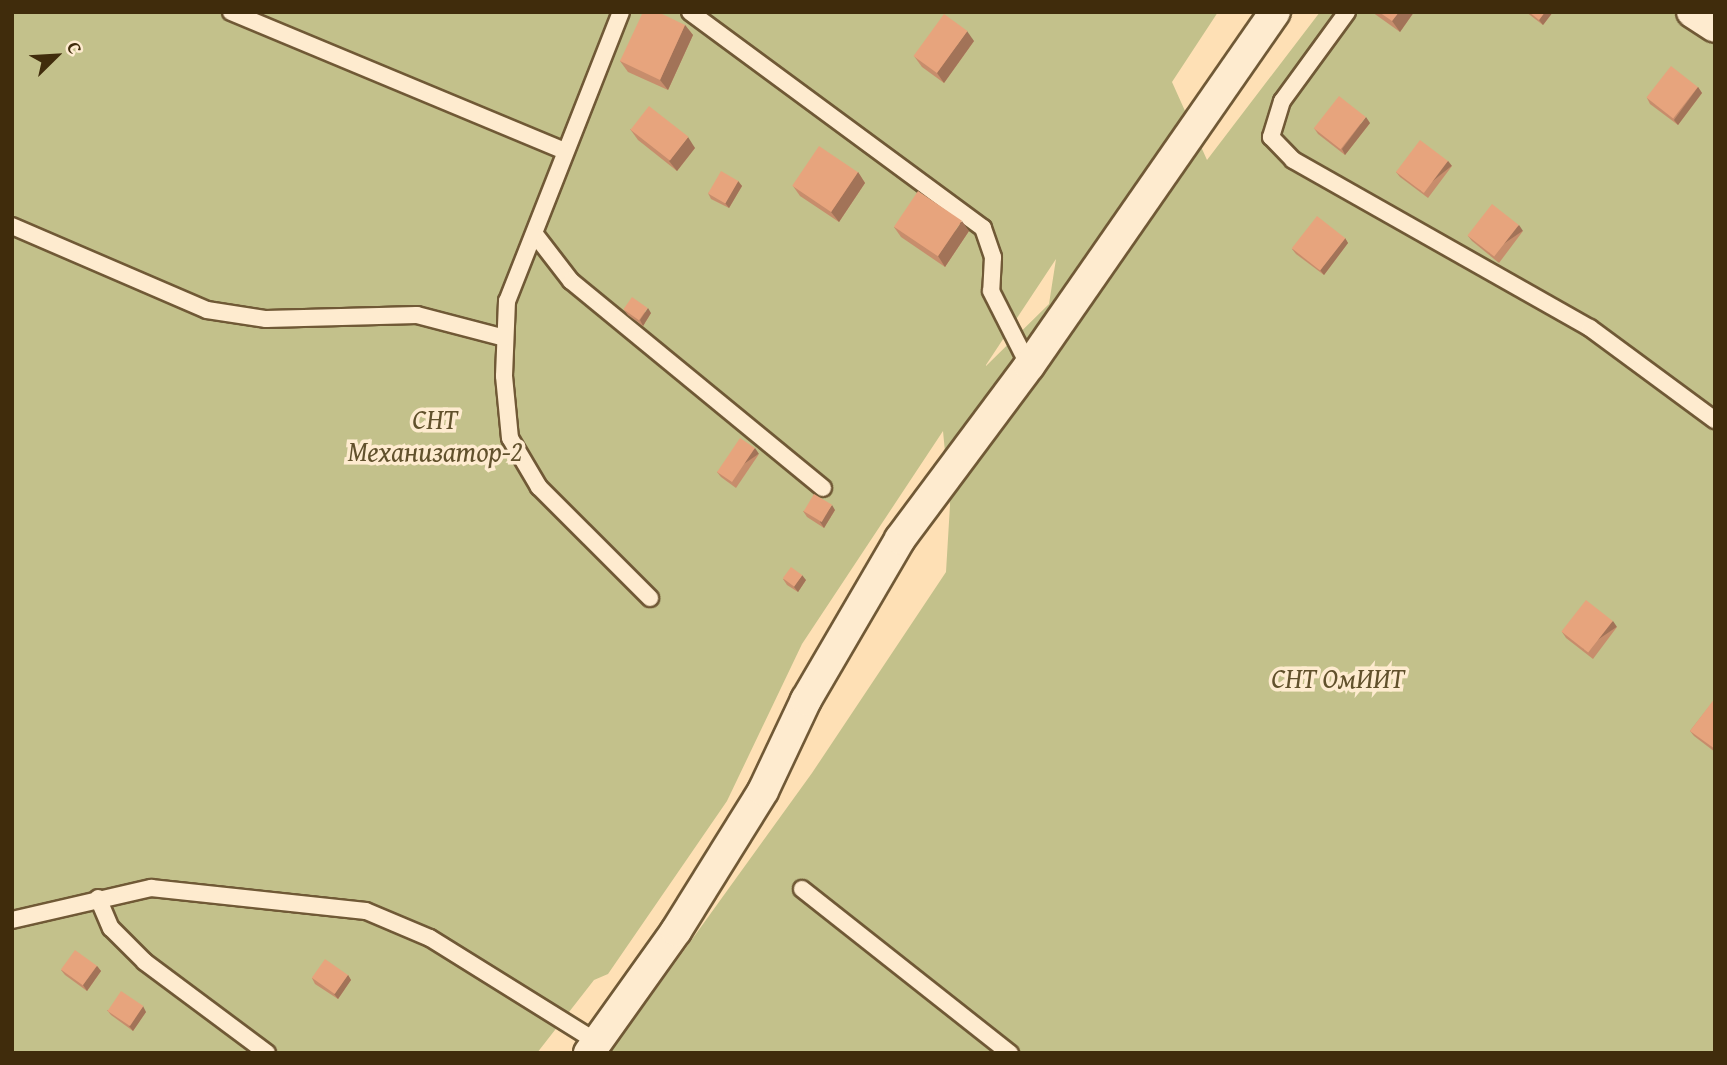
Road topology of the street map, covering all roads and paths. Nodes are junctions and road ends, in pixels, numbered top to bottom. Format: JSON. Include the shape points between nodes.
{"nodes":[{"id":1,"x":231,"y":12,"type":"edge"},
{"id":2,"x":621,"y":12,"type":"edge"},
{"id":3,"x":690,"y":12,"type":"edge"},
{"id":4,"x":1275,"y":12,"type":"edge"},
{"id":5,"x":1347,"y":12,"type":"edge"},
{"id":6,"x":1692,"y":12,"type":"edge"},
{"id":7,"x":1715,"y":27,"type":"edge"},
{"id":8,"x":562,"y":150,"type":"junction"},
{"id":9,"x":12,"y":226,"type":"edge"},
{"id":10,"x":537,"y":237,"type":"junction"},
{"id":11,"x":505,"y":338,"type":"junction"},
{"id":12,"x":1029,"y":366,"type":"junction"},
{"id":13,"x":1715,"y":420,"type":"edge"},
{"id":14,"x":823,"y":488,"type":"dead end"},
{"id":15,"x":650,"y":598,"type":"dead end"},
{"id":16,"x":802,"y":889,"type":"dead end"},
{"id":17,"x":98,"y":898,"type":"junction"},
{"id":18,"x":12,"y":920,"type":"edge"},
{"id":19,"x":593,"y":1048,"type":"edge"},
{"id":20,"x":267,"y":1053,"type":"edge"},
{"id":21,"x":1010,"y":1053,"type":"edge"}],
"edges":[{"from":1,"to":8,"type":"lane"},
{"from":2,"to":8,"type":"lane"},
{"from":3,"to":12,"type":"lane","via":[[984,228],[993,257],[991,291]]},
{"from":4,"to":12,"type":"street"},
{"from":5,"to":13,"type":"lane","via":[[1282,101],[1271,137],[1293,160],[1590,328]]},
{"from":6,"to":7,"type":"street"},
{"from":8,"to":10,"type":"lane"},
{"from":9,"to":11,"type":"lane","via":[[207,310],[265,319],[417,315]]},
{"from":10,"to":11,"type":"lane","via":[[507,301]]},
{"from":10,"to":14,"type":"lane","via":[[571,281]]},
{"from":11,"to":15,"type":"lane","via":[[510,438],[539,487]]},
{"from":12,"to":19,"type":"street","via":[[900,539],[806,700],[762,791]]},
{"from":16,"to":21,"type":"lane"},
{"from":17,"to":18,"type":"lane"},
{"from":17,"to":19,"type":"lane","via":[[151,888],[366,911],[430,937]]},
{"from":17,"to":20,"type":"lane","via":[[111,928],[145,962]]}]}
